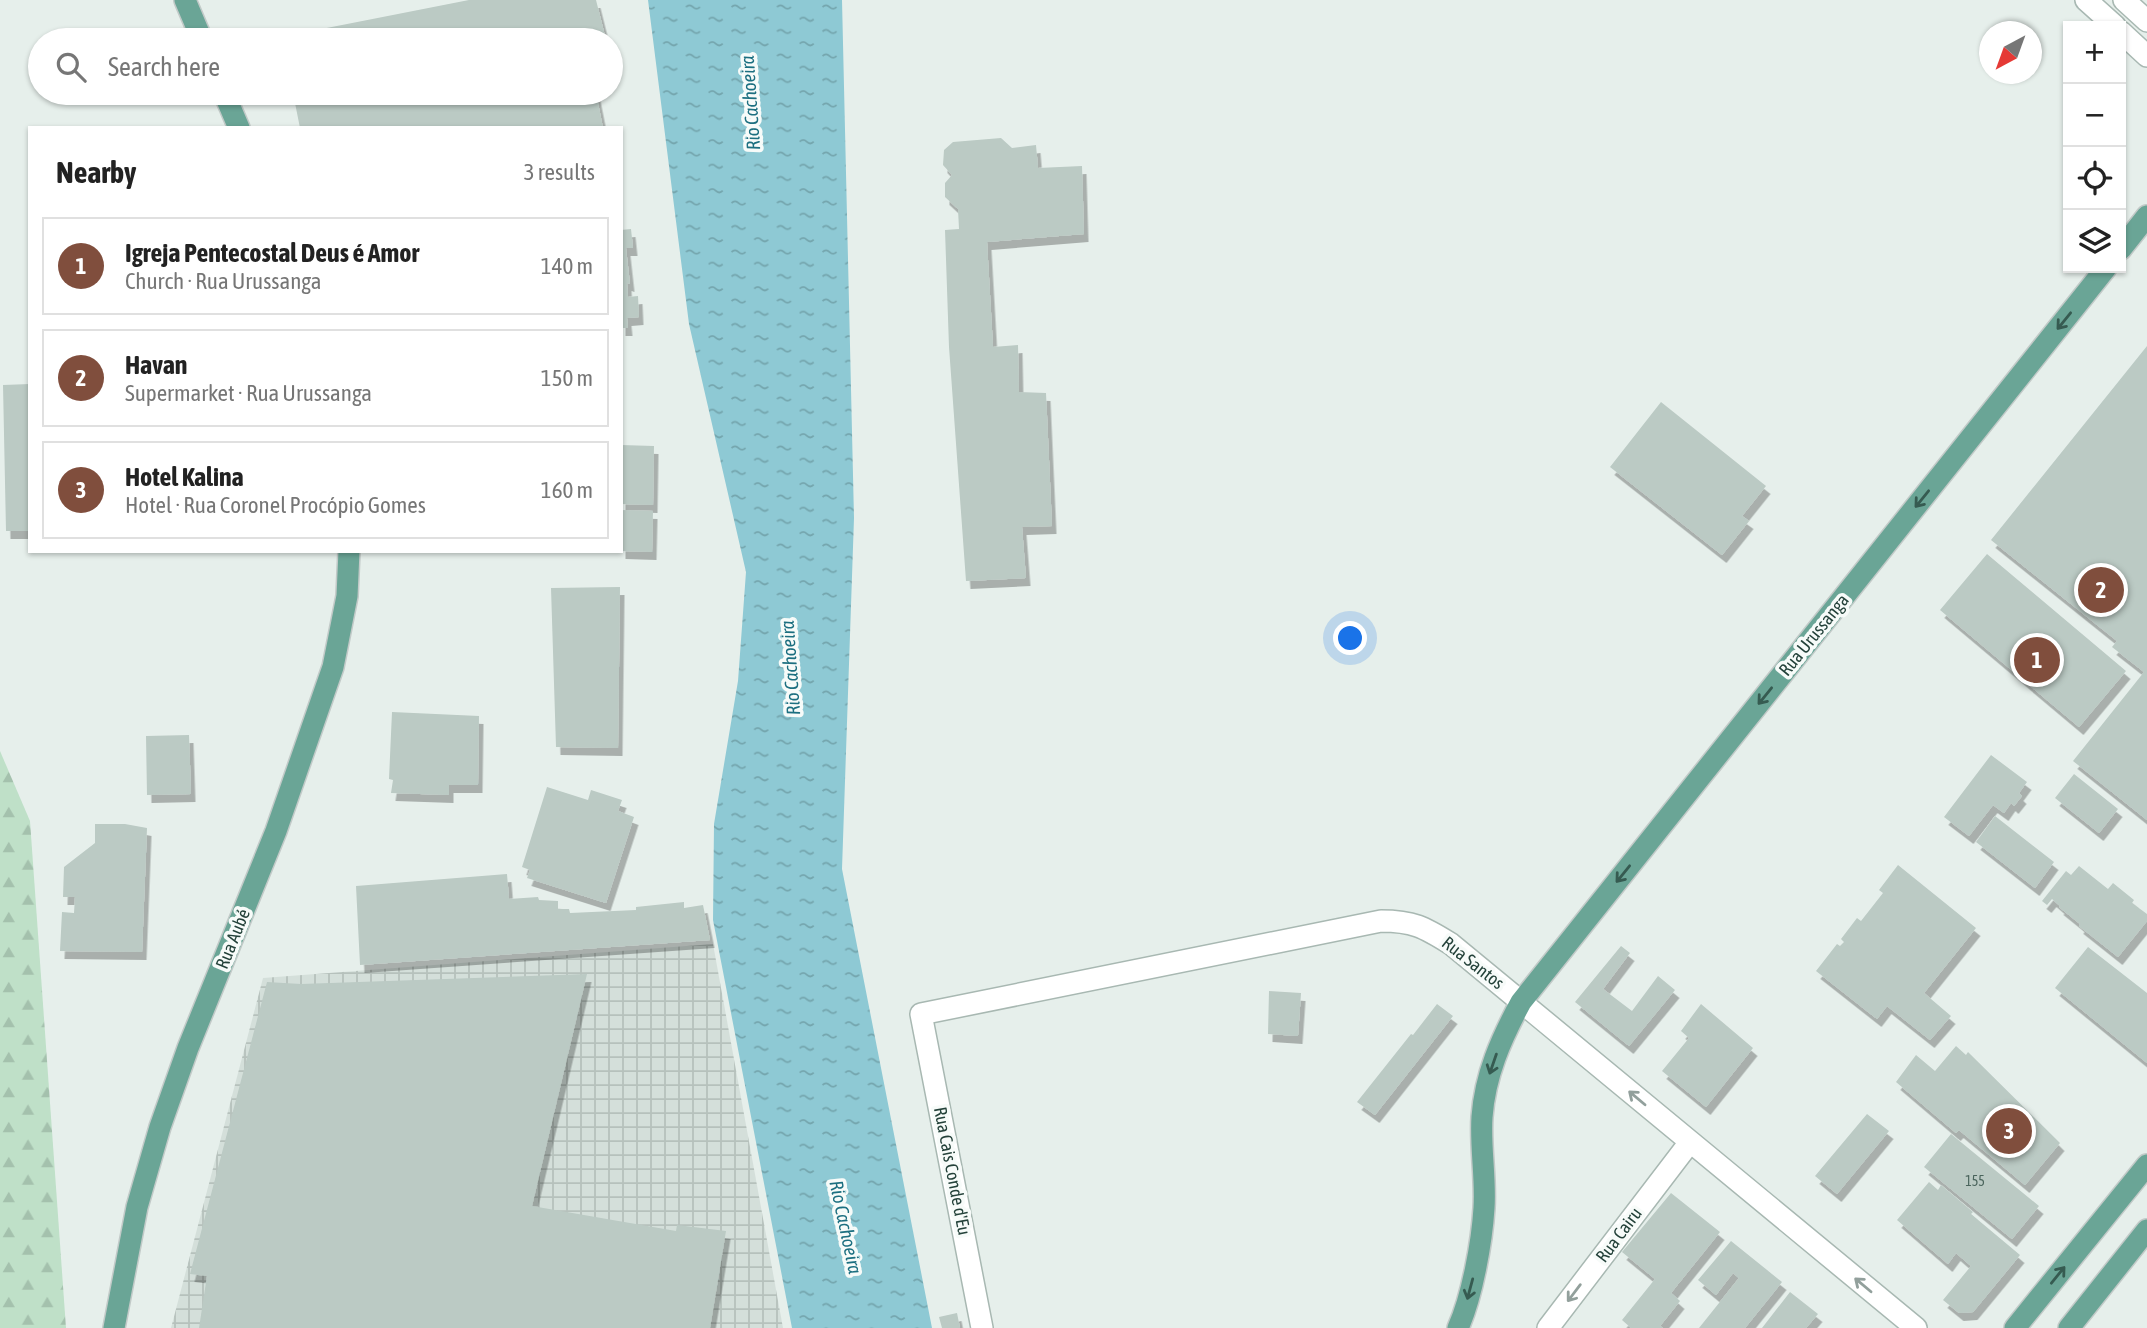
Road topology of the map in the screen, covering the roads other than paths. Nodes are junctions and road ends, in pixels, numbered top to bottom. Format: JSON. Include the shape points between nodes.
{"nodes":[{"id":1,"x":185,"y":0,"type":"edge"},
{"id":2,"x":2086,"y":0,"type":"edge"},
{"id":3,"x":2124,"y":0,"type":"edge"},
{"id":4,"x":2109,"y":21,"type":"edge"},
{"id":5,"x":2147,"y":21,"type":"edge"},
{"id":6,"x":197,"y":28,"type":"edge"},
{"id":7,"x":2126,"y":37,"type":"edge"},
{"id":8,"x":2147,"y":56,"type":"edge"},
{"id":9,"x":229,"y":105,"type":"edge"},
{"id":10,"x":238,"y":126,"type":"edge"},
{"id":11,"x":2147,"y":216,"type":"edge"},
{"id":12,"x":2126,"y":243,"type":"edge"},
{"id":13,"x":2102,"y":273,"type":"edge"},
{"id":14,"x":349,"y":553,"type":"edge"},
{"id":15,"x":1521,"y":1002,"type":"junction"},
{"id":16,"x":921,"y":1014,"type":"joint"},
{"id":17,"x":1690,"y":1142,"type":"junction"},
{"id":18,"x":2147,"y":1165,"type":"edge"},
{"id":19,"x":2147,"y":1230,"type":"edge"},
{"id":20,"x":114,"y":1328,"type":"edge"},
{"id":21,"x":982,"y":1328,"type":"edge"},
{"id":22,"x":1458,"y":1328,"type":"edge"},
{"id":23,"x":1548,"y":1328,"type":"edge"},
{"id":24,"x":1916,"y":1328,"type":"edge"},
{"id":25,"x":2015,"y":1328,"type":"edge"},
{"id":26,"x":2069,"y":1328,"type":"edge"}],
"edges":[{"from":1,"to":6,"type":"main road"},
{"from":2,"to":4,"type":"street"},
{"from":3,"to":5,"type":"street"},
{"from":7,"to":8,"type":"street"},
{"from":9,"to":10,"type":"main road"},
{"from":11,"to":12,"type":"main road"},
{"from":13,"to":15,"type":"main road","name":"Rua Urussanga","one_way":true},
{"from":14,"to":20,"type":"main road","name":"Rua Aubé","via":[[347,596],[333,667],[276,831],[160,1127],[137,1207]]},
{"from":15,"to":16,"type":"street","name":"Rua Santos","via":[[1431,931],[1408,921],[1381,921]]},
{"from":17,"to":15,"type":"street","name":"Rua Santos","one_way":true},
{"from":15,"to":22,"type":"main road","name":"Rua Urussanga","one_way":true,"via":[[1500,1041],[1488,1077],[1482,1118],[1484,1208],[1477,1262]]},
{"from":16,"to":21,"type":"street","name":"Rua Cais Conde d'Eu"},
{"from":17,"to":23,"type":"street","name":"Rua Cairu","one_way":true},
{"from":24,"to":17,"type":"street","name":"Rua Santos","one_way":true},
{"from":25,"to":18,"type":"main road","one_way":true},
{"from":19,"to":26,"type":"main road"}]}
